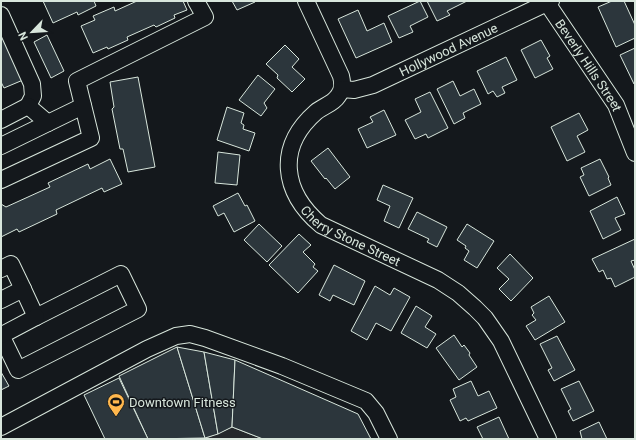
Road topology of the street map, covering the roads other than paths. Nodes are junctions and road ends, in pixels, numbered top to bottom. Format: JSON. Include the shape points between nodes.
{"nodes":[{"id":1,"x":196,"y":1,"type":"edge"},
{"id":2,"x":306,"y":1,"type":"edge"},
{"id":3,"x":549,"y":2,"type":"edge"},
{"id":4,"x":1,"y":15,"type":"edge"},
{"id":5,"x":342,"y":89,"type":"junction"},
{"id":6,"x":28,"y":106,"type":"junction"},
{"id":7,"x":83,"y":106,"type":"junction"},
{"id":8,"x":1,"y":120,"type":"edge"},
{"id":9,"x":48,"y":123,"type":"junction"},
{"id":10,"x":1,"y":146,"type":"edge"},
{"id":11,"x":635,"y":153,"type":"edge"},
{"id":12,"x":1,"y":180,"type":"edge"},
{"id":13,"x":1,"y":269,"type":"edge"},
{"id":14,"x":23,"y":289,"type":"junction"},
{"id":15,"x":1,"y":300,"type":"edge"},
{"id":16,"x":36,"y":317,"type":"junction"},
{"id":17,"x":1,"y":335,"type":"edge"},
{"id":18,"x":1,"y":427,"type":"edge"},
{"id":19,"x":389,"y":439,"type":"edge"},
{"id":20,"x":548,"y":439,"type":"edge"}],
"edges":[{"from":1,"to":7,"type":"street","via":[[205,18],[77,81]]},
{"from":2,"to":5,"type":"street","via":[[340,76]]},
{"from":3,"to":5,"type":"street","name":"Hollywood Avenue","via":[[373,84],[354,90]]},
{"from":3,"to":11,"type":"street","name":"Beverly Hills Street","via":[[616,105]]},
{"from":4,"to":6,"type":"street","via":[[32,84],[33,96]]},
{"from":5,"to":20,"type":"street","name":"Cherry Stone Street","via":[[339,96],[317,112],[295,136],[290,152],[289,170],[290,182],[296,196],[310,216],[321,224],[438,280],[475,308],[501,340]]},
{"from":6,"to":8,"type":"street"},
{"from":6,"to":9,"type":"street"},
{"from":7,"to":9,"type":"street"},
{"from":7,"to":12,"type":"street","via":[[91,138]]},
{"from":9,"to":10,"type":"street"},
{"from":13,"to":14,"type":"street","via":[[11,264]]},
{"from":14,"to":15,"type":"street"},
{"from":14,"to":16,"type":"street"},
{"from":16,"to":17,"type":"street"},
{"from":16,"to":17,"type":"street","via":[[122,274],[138,309],[18,370]]},
{"from":18,"to":19,"type":"street","via":[[147,349],[176,336],[190,334],[282,366],[366,401],[376,413]]}]}
